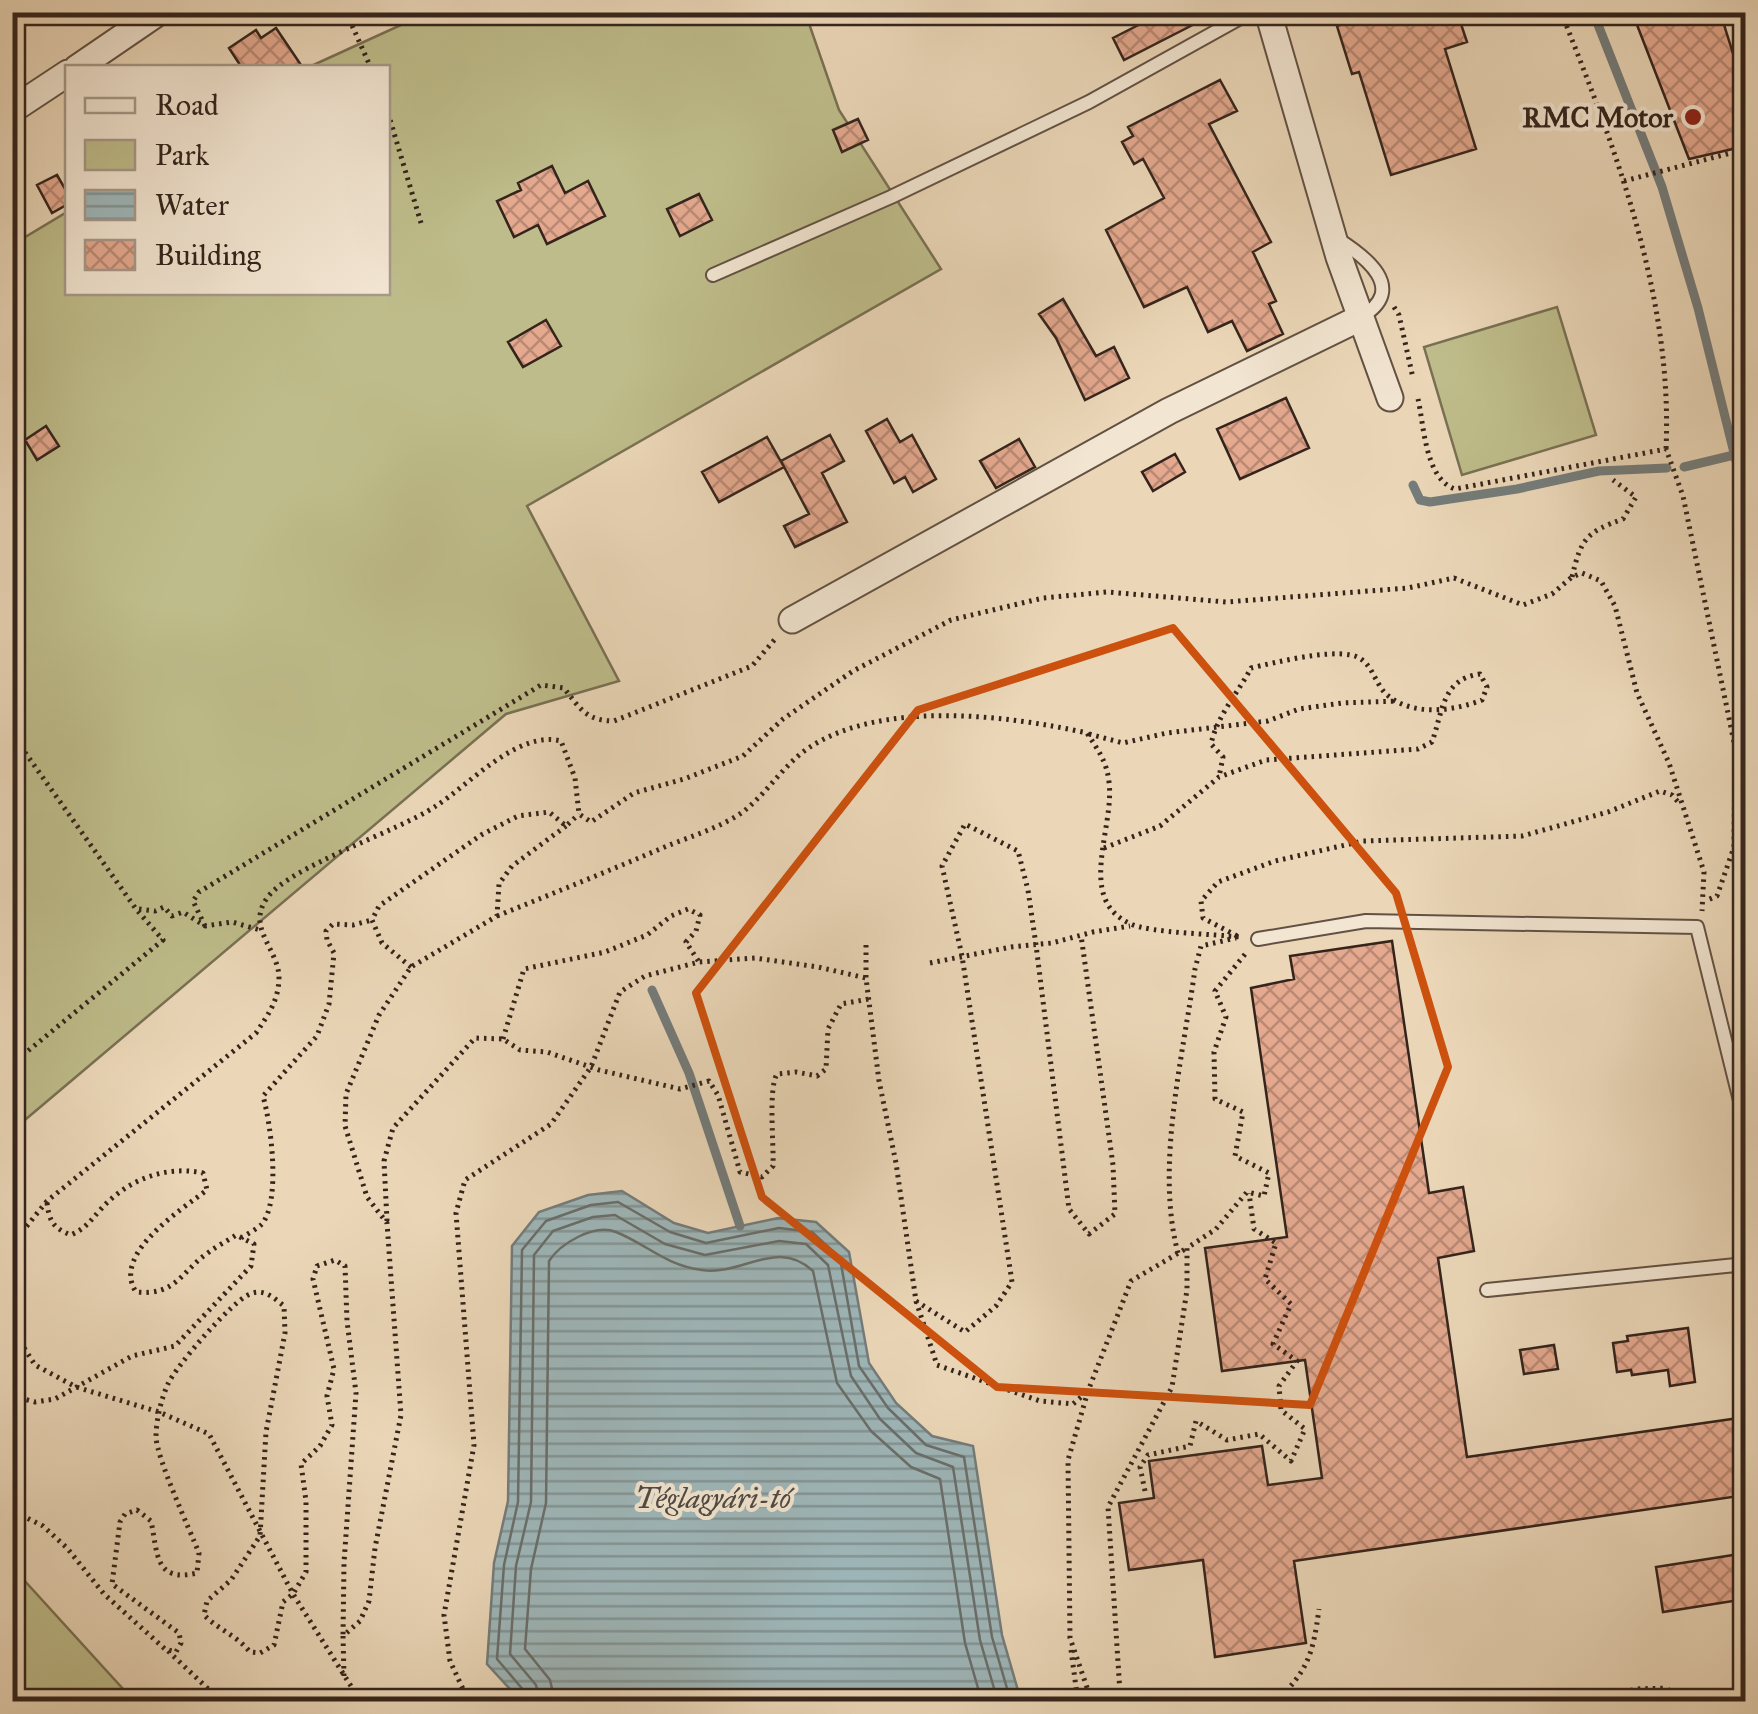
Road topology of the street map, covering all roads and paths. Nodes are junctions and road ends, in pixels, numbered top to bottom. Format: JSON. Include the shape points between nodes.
{"nodes":[{"id":1,"x":159,"y":12,"type":"edge"},
{"id":2,"x":346,"y":12,"type":"edge"},
{"id":3,"x":1251,"y":12,"type":"edge"},
{"id":4,"x":1268,"y":12,"type":"edge"},
{"id":5,"x":1560,"y":12,"type":"edge"},
{"id":6,"x":1738,"y":12,"type":"edge"},
{"id":7,"x":1745,"y":37,"type":"edge"},
{"id":8,"x":80,"y":65,"type":"edge"},
{"id":9,"x":370,"y":65,"type":"edge"},
{"id":10,"x":65,"y":76,"type":"edge"},
{"id":11,"x":12,"y":110,"type":"edge"},
{"id":12,"x":390,"y":120,"type":"edge"},
{"id":13,"x":1746,"y":149,"type":"edge"},
{"id":14,"x":1624,"y":181,"type":"junction"},
{"id":15,"x":1746,"y":207,"type":"edge"},
{"id":16,"x":422,"y":224,"type":"dead end"},
{"id":17,"x":1334,"y":237,"type":"junction"},
{"id":18,"x":1746,"y":246,"type":"edge"},
{"id":19,"x":713,"y":275,"type":"dead end"},
{"id":20,"x":1382,"y":288,"type":"junction"},
{"id":21,"x":1360,"y":318,"type":"junction"},
{"id":22,"x":1390,"y":398,"type":"dead end"},
{"id":23,"x":1666,"y":449,"type":"junction"},
{"id":24,"x":1613,"y":480,"type":"dead end"},
{"id":25,"x":1572,"y":577,"type":"junction"},
{"id":26,"x":792,"y":620,"type":"joint"},
{"id":27,"x":1400,"y":701,"type":"junction"},
{"id":28,"x":1444,"y":710,"type":"junction"},
{"id":29,"x":1215,"y":726,"type":"junction"},
{"id":30,"x":1087,"y":733,"type":"junction"},
{"id":31,"x":12,"y":734,"type":"edge"},
{"id":32,"x":1218,"y":777,"type":"junction"},
{"id":33,"x":1683,"y":808,"type":"junction"},
{"id":34,"x":579,"y":814,"type":"junction"},
{"id":35,"x":566,"y":826,"type":"junction"},
{"id":36,"x":1104,"y":848,"type":"junction"},
{"id":37,"x":1704,"y":901,"type":"junction"},
{"id":38,"x":136,"y":909,"type":"junction"},
{"id":39,"x":497,"y":916,"type":"junction"},
{"id":40,"x":372,"y":920,"type":"junction"},
{"id":41,"x":205,"y":926,"type":"junction"},
{"id":42,"x":1133,"y":926,"type":"junction"},
{"id":43,"x":1697,"y":927,"type":"junction"},
{"id":44,"x":260,"y":930,"type":"junction"},
{"id":45,"x":1081,"y":936,"type":"junction"},
{"id":46,"x":1240,"y":937,"type":"junction"},
{"id":47,"x":1258,"y":940,"type":"junction"},
{"id":48,"x":866,"y":945,"type":"dead end"},
{"id":49,"x":1036,"y":945,"type":"junction"},
{"id":50,"x":962,"y":956,"type":"junction"},
{"id":51,"x":699,"y":962,"type":"junction"},
{"id":52,"x":930,"y":962,"type":"dead end"},
{"id":53,"x":412,"y":967,"type":"junction"},
{"id":54,"x":866,"y":978,"type":"junction"},
{"id":55,"x":869,"y":1000,"type":"junction"},
{"id":56,"x":504,"y":1039,"type":"junction"},
{"id":57,"x":12,"y":1064,"type":"edge"},
{"id":58,"x":591,"y":1068,"type":"junction"},
{"id":59,"x":1746,"y":1126,"type":"edge"},
{"id":60,"x":1249,"y":1192,"type":"junction"},
{"id":61,"x":47,"y":1201,"type":"junction"},
{"id":62,"x":387,"y":1223,"type":"junction"},
{"id":63,"x":241,"y":1238,"type":"junction"},
{"id":64,"x":1187,"y":1248,"type":"junction"},
{"id":65,"x":1178,"y":1253,"type":"junction"},
{"id":66,"x":12,"y":1260,"type":"edge"},
{"id":67,"x":1746,"y":1264,"type":"edge"},
{"id":68,"x":1487,"y":1290,"type":"dead end"},
{"id":69,"x":916,"y":1300,"type":"junction"},
{"id":70,"x":12,"y":1329,"type":"edge"},
{"id":71,"x":76,"y":1387,"type":"junction"},
{"id":72,"x":1088,"y":1392,"type":"junction"},
{"id":73,"x":12,"y":1396,"type":"edge"},
{"id":74,"x":160,"y":1412,"type":"junction"},
{"id":75,"x":1144,"y":1491,"type":"dead end"},
{"id":76,"x":12,"y":1494,"type":"edge"},
{"id":77,"x":260,"y":1536,"type":"junction"},
{"id":78,"x":292,"y":1594,"type":"junction"},
{"id":79,"x":1319,"y":1609,"type":"dead end"},
{"id":80,"x":343,"y":1636,"type":"junction"},
{"id":81,"x":1070,"y":1638,"type":"junction"},
{"id":82,"x":166,"y":1649,"type":"junction"},
{"id":83,"x":344,"y":1676,"type":"junction"},
{"id":84,"x":1120,"y":1693,"type":"junction"},
{"id":85,"x":222,"y":1702,"type":"edge"},
{"id":86,"x":360,"y":1702,"type":"edge"},
{"id":87,"x":469,"y":1702,"type":"edge"},
{"id":88,"x":1078,"y":1702,"type":"edge"},
{"id":89,"x":1092,"y":1702,"type":"edge"},
{"id":90,"x":1118,"y":1702,"type":"edge"},
{"id":91,"x":1129,"y":1702,"type":"edge"},
{"id":92,"x":1274,"y":1702,"type":"edge"},
{"id":93,"x":1588,"y":1702,"type":"edge"},
{"id":94,"x":1677,"y":1702,"type":"edge"}],
"edges":[{"from":1,"to":8,"type":"street"},
{"from":2,"to":9,"type":"path"},
{"from":3,"to":19,"type":"lane","via":[[1089,102]]},
{"from":4,"to":17,"type":"street"},
{"from":5,"to":14,"type":"path"},
{"from":6,"to":7,"type":"lane"},
{"from":10,"to":11,"type":"street"},
{"from":12,"to":16,"type":"path"},
{"from":13,"to":14,"type":"path"},
{"from":14,"to":23,"type":"path","via":[[1663,346]]},
{"from":15,"to":18,"type":"lane","via":[[1740,228]]},
{"from":17,"to":20,"type":"lane","via":[[1374,264]]},
{"from":17,"to":21,"type":"street"},
{"from":20,"to":21,"type":"lane","via":[[1377,305]]},
{"from":20,"to":23,"type":"path","via":[[1399,316],[1434,473],[1446,486]]},
{"from":21,"to":22,"type":"street"},
{"from":21,"to":26,"type":"street","via":[[1170,411]]},
{"from":23,"to":37,"type":"path","via":[[1684,496],[1735,746],[1734,847],[1717,896]]},
{"from":24,"to":25,"type":"path","via":[[1636,497],[1624,519],[1594,530],[1579,547]]},
{"from":25,"to":33,"type":"path","via":[[1582,573],[1601,581],[1616,606],[1636,693]]},
{"from":25,"to":34,"type":"path","via":[[1523,605],[1454,578],[1408,588],[1226,602],[1108,592],[1044,598],[951,620],[852,671],[743,756],[634,793],[592,822]]},
{"from":26,"to":41,"type":"path","via":[[752,666],[614,722],[596,721],[564,688],[541,685],[199,892],[193,901]]},
{"from":27,"to":28,"type":"path"},
{"from":27,"to":29,"type":"path","via":[[1342,702]]},
{"from":27,"to":29,"type":"path","via":[[1352,655],[1294,658],[1252,668]]},
{"from":28,"to":28,"type":"path","via":[[1449,690],[1463,676],[1480,674],[1487,687],[1482,700]]},
{"from":28,"to":32,"type":"path","via":[[1432,742],[1418,749],[1266,760]]},
{"from":29,"to":30,"type":"path","via":[[1123,743]]},
{"from":29,"to":32,"type":"path","via":[[1212,744],[1222,757]]},
{"from":30,"to":36,"type":"path","via":[[1105,760],[1110,786]]},
{"from":30,"to":39,"type":"path","via":[[946,716],[865,723],[811,746],[744,810]]},
{"from":31,"to":38,"type":"path"},
{"from":32,"to":36,"type":"path","via":[[1160,826]]},
{"from":33,"to":37,"type":"path","via":[[1704,872]]},
{"from":33,"to":46,"type":"path","via":[[1660,791],[1522,836],[1363,842],[1275,861],[1218,882],[1201,902],[1204,918]]},
{"from":34,"to":35,"type":"path"},
{"from":34,"to":44,"type":"path","via":[[561,741],[525,742],[433,808],[298,874],[268,896]]},
{"from":35,"to":39,"type":"path","via":[[512,866],[500,884]]},
{"from":35,"to":40,"type":"path","via":[[549,812],[518,816],[380,906]]},
{"from":36,"to":42,"type":"path","via":[[1100,885],[1108,910]]},
{"from":37,"to":43,"type":"path"},
{"from":38,"to":41,"type":"path","via":[[164,907]]},
{"from":38,"to":57,"type":"path","via":[[163,940]]},
{"from":39,"to":53,"type":"path"},
{"from":40,"to":53,"type":"path","via":[[382,942]]},
{"from":40,"to":63,"type":"path","via":[[333,924],[326,931],[334,953],[329,1004],[317,1036],[263,1096],[273,1170],[269,1203],[262,1224]]},
{"from":41,"to":44,"type":"path","via":[[232,922]]},
{"from":42,"to":45,"type":"path"},
{"from":42,"to":46,"type":"path"},
{"from":43,"to":47,"type":"lane","via":[[1366,921]]},
{"from":43,"to":59,"type":"lane"},
{"from":44,"to":61,"type":"path","via":[[279,974],[275,1005],[256,1033]]},
{"from":45,"to":49,"type":"path"},
{"from":45,"to":49,"type":"path","via":[[1115,1214],[1089,1234],[1070,1209]]},
{"from":46,"to":47,"type":"path"},
{"from":46,"to":65,"type":"path","via":[[1201,946],[1195,969],[1172,1138],[1169,1220]]},
{"from":47,"to":60,"type":"path","via":[[1215,991],[1226,1017],[1214,1052],[1215,1099],[1244,1112],[1235,1156],[1270,1173],[1264,1196]]},
{"from":48,"to":54,"type":"path"},
{"from":49,"to":50,"type":"path"},
{"from":49,"to":50,"type":"path","via":[[1018,851],[965,824],[942,866]]},
{"from":50,"to":52,"type":"path"},
{"from":50,"to":69,"type":"path","via":[[1012,1282],[965,1332]]},
{"from":51,"to":54,"type":"path","via":[[755,958]]},
{"from":51,"to":56,"type":"path","via":[[686,942],[700,915],[688,909],[605,952],[524,968]]},
{"from":51,"to":58,"type":"path","via":[[645,976],[620,992]]},
{"from":53,"to":62,"type":"path","via":[[380,1016],[346,1094],[345,1126],[368,1197]]},
{"from":54,"to":55,"type":"path"},
{"from":55,"to":58,"type":"path","via":[[841,1004],[828,1029],[826,1068],[817,1076],[777,1074],[773,1166],[762,1177],[740,1172],[718,1094],[708,1081],[680,1089]]},
{"from":55,"to":69,"type":"path"},
{"from":56,"to":58,"type":"path","via":[[520,1050]]},
{"from":56,"to":62,"type":"path","via":[[475,1038],[392,1128],[384,1161]]},
{"from":58,"to":87,"type":"path","via":[[552,1124],[465,1180],[456,1213],[474,1445],[444,1615],[450,1661]]},
{"from":60,"to":64,"type":"path","via":[[1216,1230]]},
{"from":60,"to":75,"type":"path","via":[[1254,1229],[1276,1243],[1265,1280],[1291,1304],[1273,1344],[1297,1361],[1279,1386],[1281,1410],[1305,1429],[1291,1461],[1259,1434],[1226,1440],[1196,1421],[1190,1446],[1148,1455],[1140,1467]]},
{"from":61,"to":63,"type":"path","via":[[56,1229],[71,1235],[156,1173],[203,1173],[207,1190],[139,1250],[129,1273],[136,1292],[177,1284],[207,1252]]},
{"from":61,"to":66,"type":"path","via":[[18,1237]]},
{"from":62,"to":80,"type":"path","via":[[400,1416],[369,1601],[360,1622]]},
{"from":63,"to":71,"type":"path","via":[[254,1244],[251,1266],[176,1346],[132,1356]]},
{"from":64,"to":65,"type":"path"},
{"from":64,"to":84,"type":"path","via":[[1172,1387],[1108,1506]]},
{"from":65,"to":72,"type":"path","via":[[1131,1281]]},
{"from":67,"to":68,"type":"lane"},
{"from":69,"to":72,"type":"path","via":[[937,1365],[1040,1401],[1073,1404]]},
{"from":70,"to":71,"type":"path","via":[[35,1365]]},
{"from":71,"to":73,"type":"path","via":[[55,1400]]},
{"from":71,"to":74,"type":"path"},
{"from":72,"to":81,"type":"path","via":[[1068,1460]]},
{"from":74,"to":77,"type":"path","via":[[208,1434]]},
{"from":74,"to":77,"type":"path","via":[[168,1383],[236,1304],[252,1292],[270,1294],[284,1306]]},
{"from":74,"to":82,"type":"path","via":[[156,1440],[198,1553],[197,1573],[166,1572],[151,1521],[137,1510],[120,1522],[112,1584],[179,1633],[176,1652]]},
{"from":76,"to":82,"type":"path","via":[[23,1516],[68,1548],[104,1594]]},
{"from":77,"to":78,"type":"path"},
{"from":77,"to":78,"type":"path","via":[[231,1580],[208,1600],[204,1616],[260,1654],[274,1645],[283,1602]]},
{"from":78,"to":80,"type":"path","via":[[306,1572],[300,1464],[332,1426],[327,1396],[334,1369],[313,1278],[317,1266],[335,1260],[345,1266],[356,1393]]},
{"from":78,"to":83,"type":"path"},
{"from":79,"to":92,"type":"path","via":[[1299,1679]]},
{"from":80,"to":83,"type":"path"},
{"from":81,"to":88,"type":"path"},
{"from":81,"to":89,"type":"path"},
{"from":82,"to":85,"type":"path"},
{"from":83,"to":86,"type":"path"},
{"from":84,"to":90,"type":"path"},
{"from":84,"to":91,"type":"path"},
{"from":93,"to":94,"type":"path","via":[[1667,1688]]}]}
